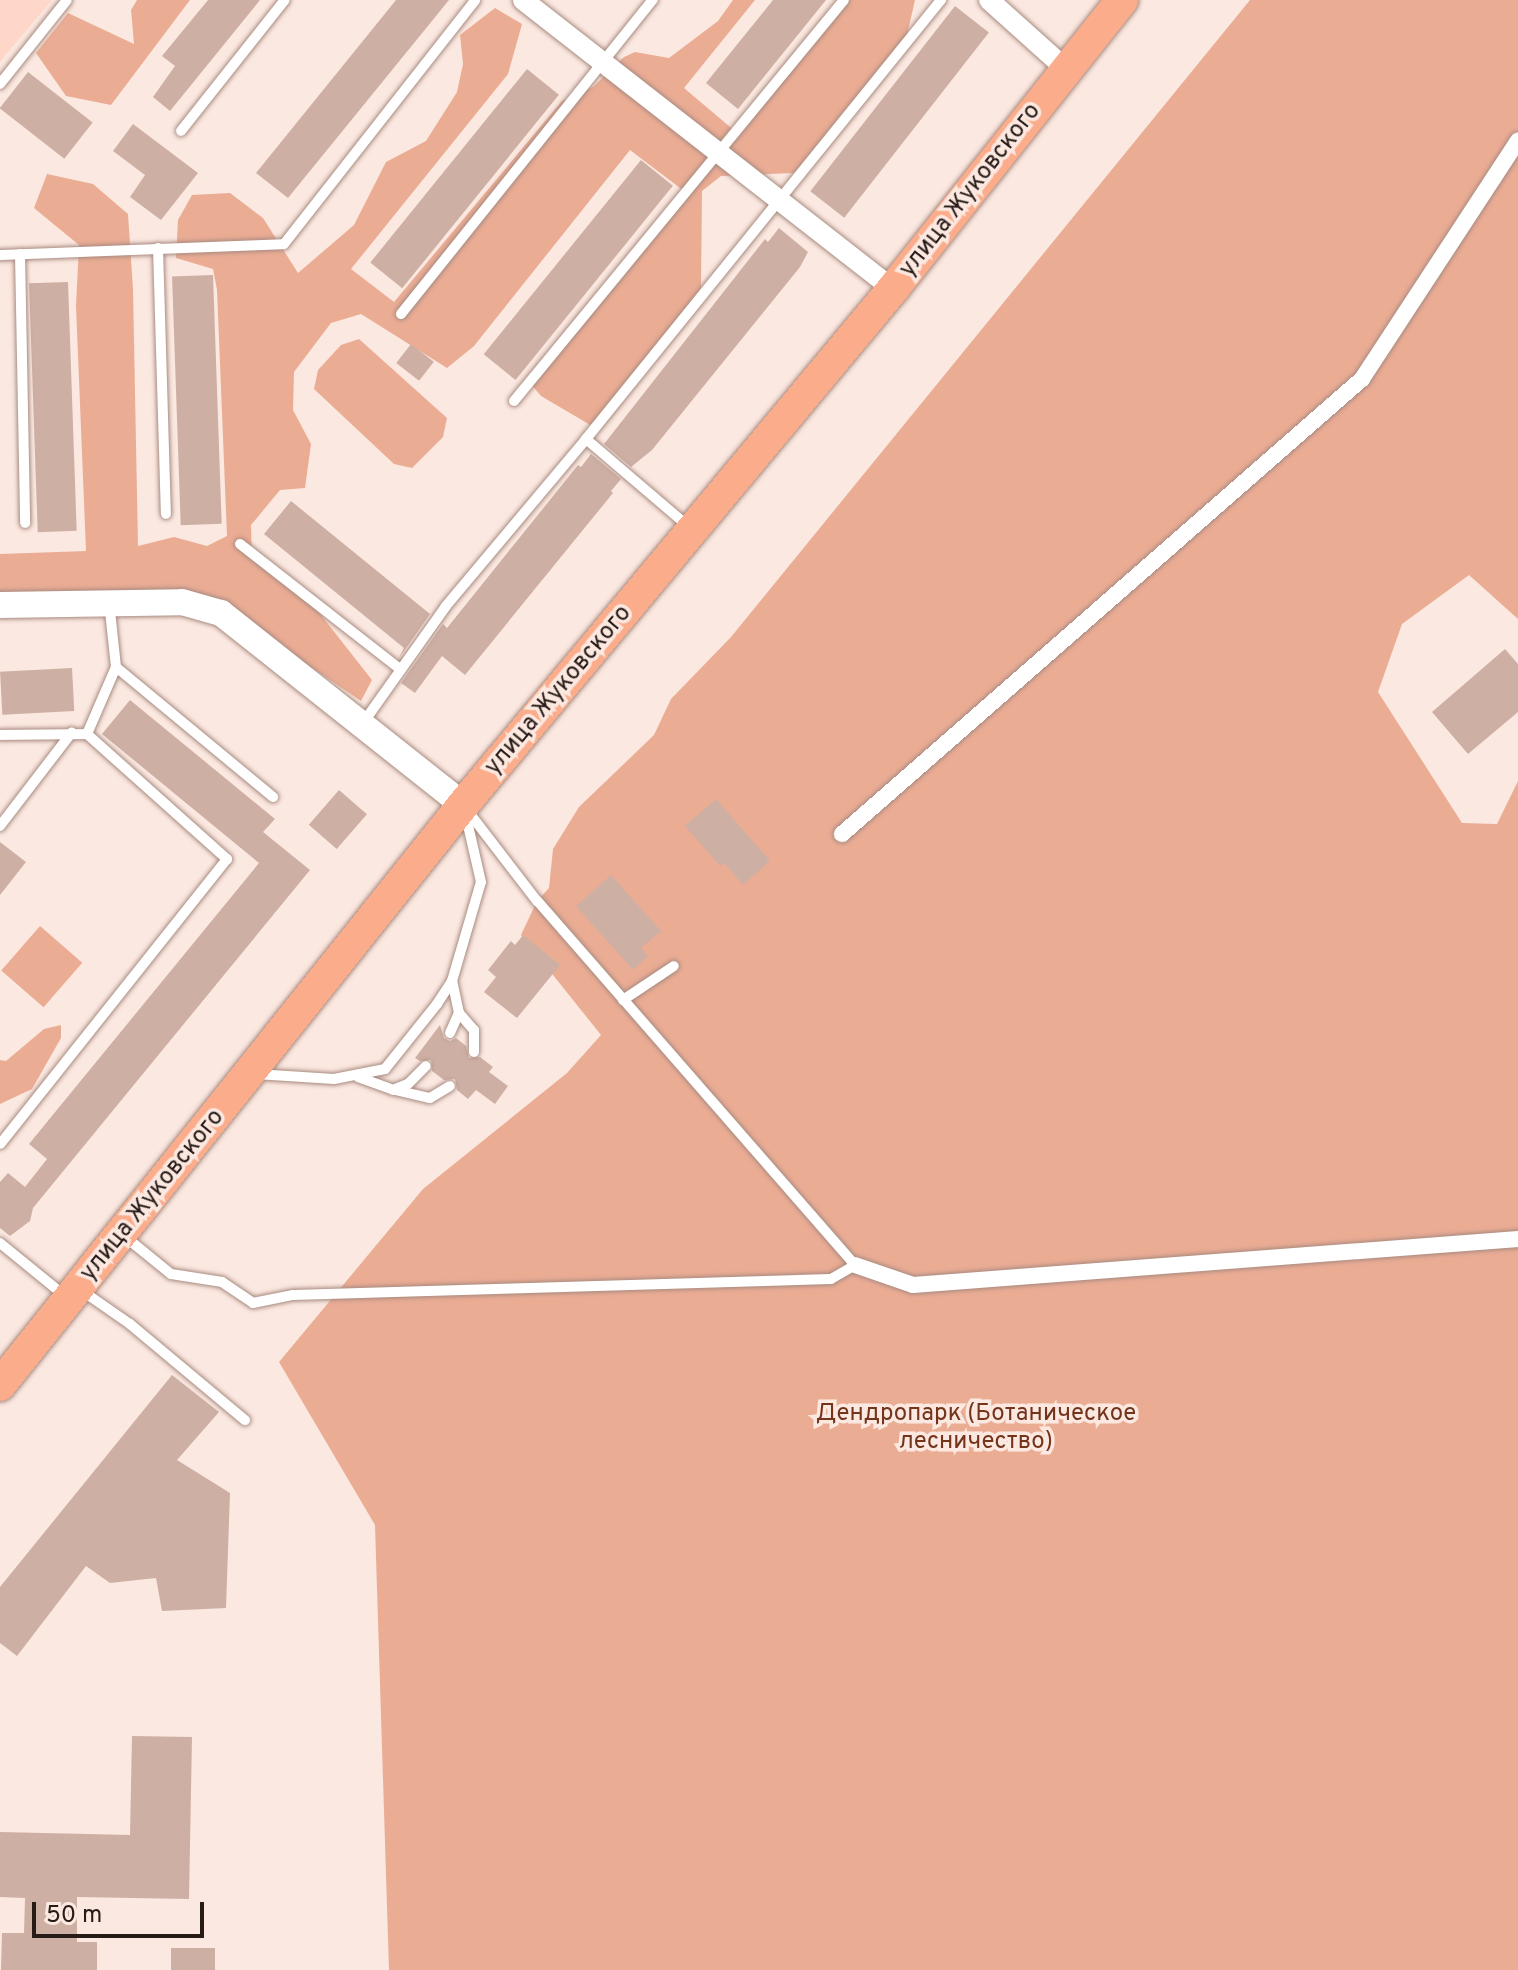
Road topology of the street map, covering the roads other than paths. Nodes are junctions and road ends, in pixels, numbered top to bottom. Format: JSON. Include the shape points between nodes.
{"nodes":[{"id":1,"x":67,"y":0,"type":"edge"},
{"id":2,"x":285,"y":0,"type":"edge"},
{"id":3,"x":475,"y":0,"type":"edge"},
{"id":4,"x":523,"y":0,"type":"edge"},
{"id":5,"x":653,"y":0,"type":"edge"},
{"id":6,"x":844,"y":0,"type":"edge"},
{"id":7,"x":941,"y":0,"type":"edge"},
{"id":8,"x":989,"y":0,"type":"edge"},
{"id":9,"x":1122,"y":0,"type":"edge"},
{"id":10,"x":603,"y":62,"type":"junction"},
{"id":11,"x":1066,"y":69,"type":"junction"},
{"id":12,"x":0,"y":84,"type":"edge"},
{"id":13,"x":181,"y":131,"type":"dead end"},
{"id":14,"x":1518,"y":141,"type":"edge"},
{"id":15,"x":718,"y":154,"type":"junction"},
{"id":16,"x":782,"y":200,"type":"junction"},
{"id":17,"x":158,"y":248,"type":"junction"},
{"id":18,"x":20,"y":254,"type":"junction"},
{"id":19,"x":0,"y":255,"type":"edge"},
{"id":20,"x":893,"y":289,"type":"junction"},
{"id":21,"x":401,"y":314,"type":"dead end"},
{"id":22,"x":514,"y":401,"type":"dead end"},
{"id":23,"x":586,"y":439,"type":"junction"},
{"id":24,"x":166,"y":514,"type":"dead end"},
{"id":25,"x":25,"y":523,"type":"dead end"},
{"id":26,"x":693,"y":530,"type":"junction"},
{"id":27,"x":240,"y":544,"type":"dead end"},
{"id":28,"x":109,"y":601,"type":"junction"},
{"id":29,"x":0,"y":605,"type":"edge"},
{"id":30,"x":116,"y":667,"type":"junction"},
{"id":31,"x":401,"y":670,"type":"junction"},
{"id":32,"x":363,"y":724,"type":"junction"},
{"id":33,"x":72,"y":732,"type":"junction"},
{"id":34,"x":87,"y":734,"type":"junction"},
{"id":35,"x":0,"y":735,"type":"edge"},
{"id":36,"x":273,"y":797,"type":"dead end"},
{"id":37,"x":463,"y":805,"type":"junction"},
{"id":38,"x":0,"y":826,"type":"edge"},
{"id":39,"x":842,"y":834,"type":"dead end"},
{"id":40,"x":674,"y":966,"type":"dead end"},
{"id":41,"x":452,"y":981,"type":"junction"},
{"id":42,"x":623,"y":1000,"type":"junction"},
{"id":43,"x":459,"y":1013,"type":"junction"},
{"id":44,"x":666,"y":1029,"type":"dead end"},
{"id":45,"x":450,"y":1033,"type":"dead end"},
{"id":46,"x":659,"y":1041,"type":"junction"},
{"id":47,"x":474,"y":1052,"type":"dead end"},
{"id":48,"x":426,"y":1066,"type":"dead end"},
{"id":49,"x":250,"y":1074,"type":"junction"},
{"id":50,"x":356,"y":1077,"type":"junction"},
{"id":51,"x":450,"y":1086,"type":"dead end"},
{"id":52,"x":393,"y":1090,"type":"junction"},
{"id":53,"x":0,"y":1144,"type":"edge"},
{"id":54,"x":122,"y":1234,"type":"junction"},
{"id":55,"x":1518,"y":1239,"type":"edge"},
{"id":56,"x":0,"y":1243,"type":"edge"},
{"id":57,"x":855,"y":1265,"type":"junction"},
{"id":58,"x":74,"y":1294,"type":"junction"},
{"id":59,"x":0,"y":1385,"type":"edge"},
{"id":60,"x":245,"y":1420,"type":"dead end"}],
"edges":[{"from":1,"to":12,"type":"lane"},
{"from":2,"to":13,"type":"lane"},
{"from":3,"to":17,"type":"lane","via":[[284,244]]},
{"from":4,"to":10,"type":"street"},
{"from":5,"to":10,"type":"lane"},
{"from":6,"to":15,"type":"lane"},
{"from":7,"to":16,"type":"lane"},
{"from":8,"to":11,"type":"street"},
{"from":9,"to":11,"type":"main road","name":"улица Жуковского"},
{"from":10,"to":15,"type":"street"},
{"from":10,"to":21,"type":"lane"},
{"from":11,"to":20,"type":"main road","name":"улица Жуковского"},
{"from":14,"to":39,"type":"street","via":[[1362,379]]},
{"from":15,"to":16,"type":"street"},
{"from":15,"to":22,"type":"lane"},
{"from":16,"to":20,"type":"street"},
{"from":16,"to":23,"type":"lane"},
{"from":17,"to":18,"type":"lane"},
{"from":17,"to":24,"type":"lane"},
{"from":18,"to":19,"type":"lane"},
{"from":18,"to":25,"type":"lane"},
{"from":20,"to":26,"type":"main road","name":"улица Жуковского"},
{"from":23,"to":26,"type":"lane"},
{"from":23,"to":31,"type":"lane","via":[[446,606]]},
{"from":26,"to":37,"type":"main road","name":"улица Жуковского"},
{"from":27,"to":31,"type":"lane"},
{"from":28,"to":29,"type":"street"},
{"from":28,"to":30,"type":"lane"},
{"from":28,"to":32,"type":"street","via":[[182,602],[221,613]]},
{"from":30,"to":34,"type":"lane"},
{"from":30,"to":36,"type":"lane"},
{"from":31,"to":32,"type":"lane"},
{"from":32,"to":37,"type":"street"},
{"from":33,"to":34,"type":"lane"},
{"from":33,"to":35,"type":"lane"},
{"from":33,"to":38,"type":"lane"},
{"from":34,"to":53,"type":"lane","via":[[227,859]]},
{"from":37,"to":41,"type":"lane","via":[[481,882]]},
{"from":37,"to":42,"type":"lane"},
{"from":37,"to":49,"type":"main road","name":"улица Жуковского"},
{"from":40,"to":42,"type":"lane"},
{"from":41,"to":43,"type":"lane"},
{"from":41,"to":50,"type":"lane","via":[[385,1069]]},
{"from":42,"to":46,"type":"lane"},
{"from":43,"to":45,"type":"lane"},
{"from":43,"to":47,"type":"lane","via":[[474,1030]]},
{"from":44,"to":46,"type":"lane"},
{"from":46,"to":57,"type":"lane"},
{"from":48,"to":52,"type":"lane"},
{"from":49,"to":50,"type":"lane"},
{"from":49,"to":54,"type":"main road","name":"улица Жуковского"},
{"from":50,"to":52,"type":"lane"},
{"from":51,"to":52,"type":"lane","via":[[430,1098]]},
{"from":54,"to":57,"type":"lane","via":[[171,1274],[222,1282],[253,1303],[293,1295],[831,1279]]},
{"from":54,"to":58,"type":"main road","name":"улица Жуковского"},
{"from":55,"to":57,"type":"street","via":[[913,1285]]},
{"from":56,"to":58,"type":"lane"},
{"from":58,"to":59,"type":"main road","name":"улица Жуковского"},
{"from":58,"to":60,"type":"lane","via":[[130,1324]]}]}
